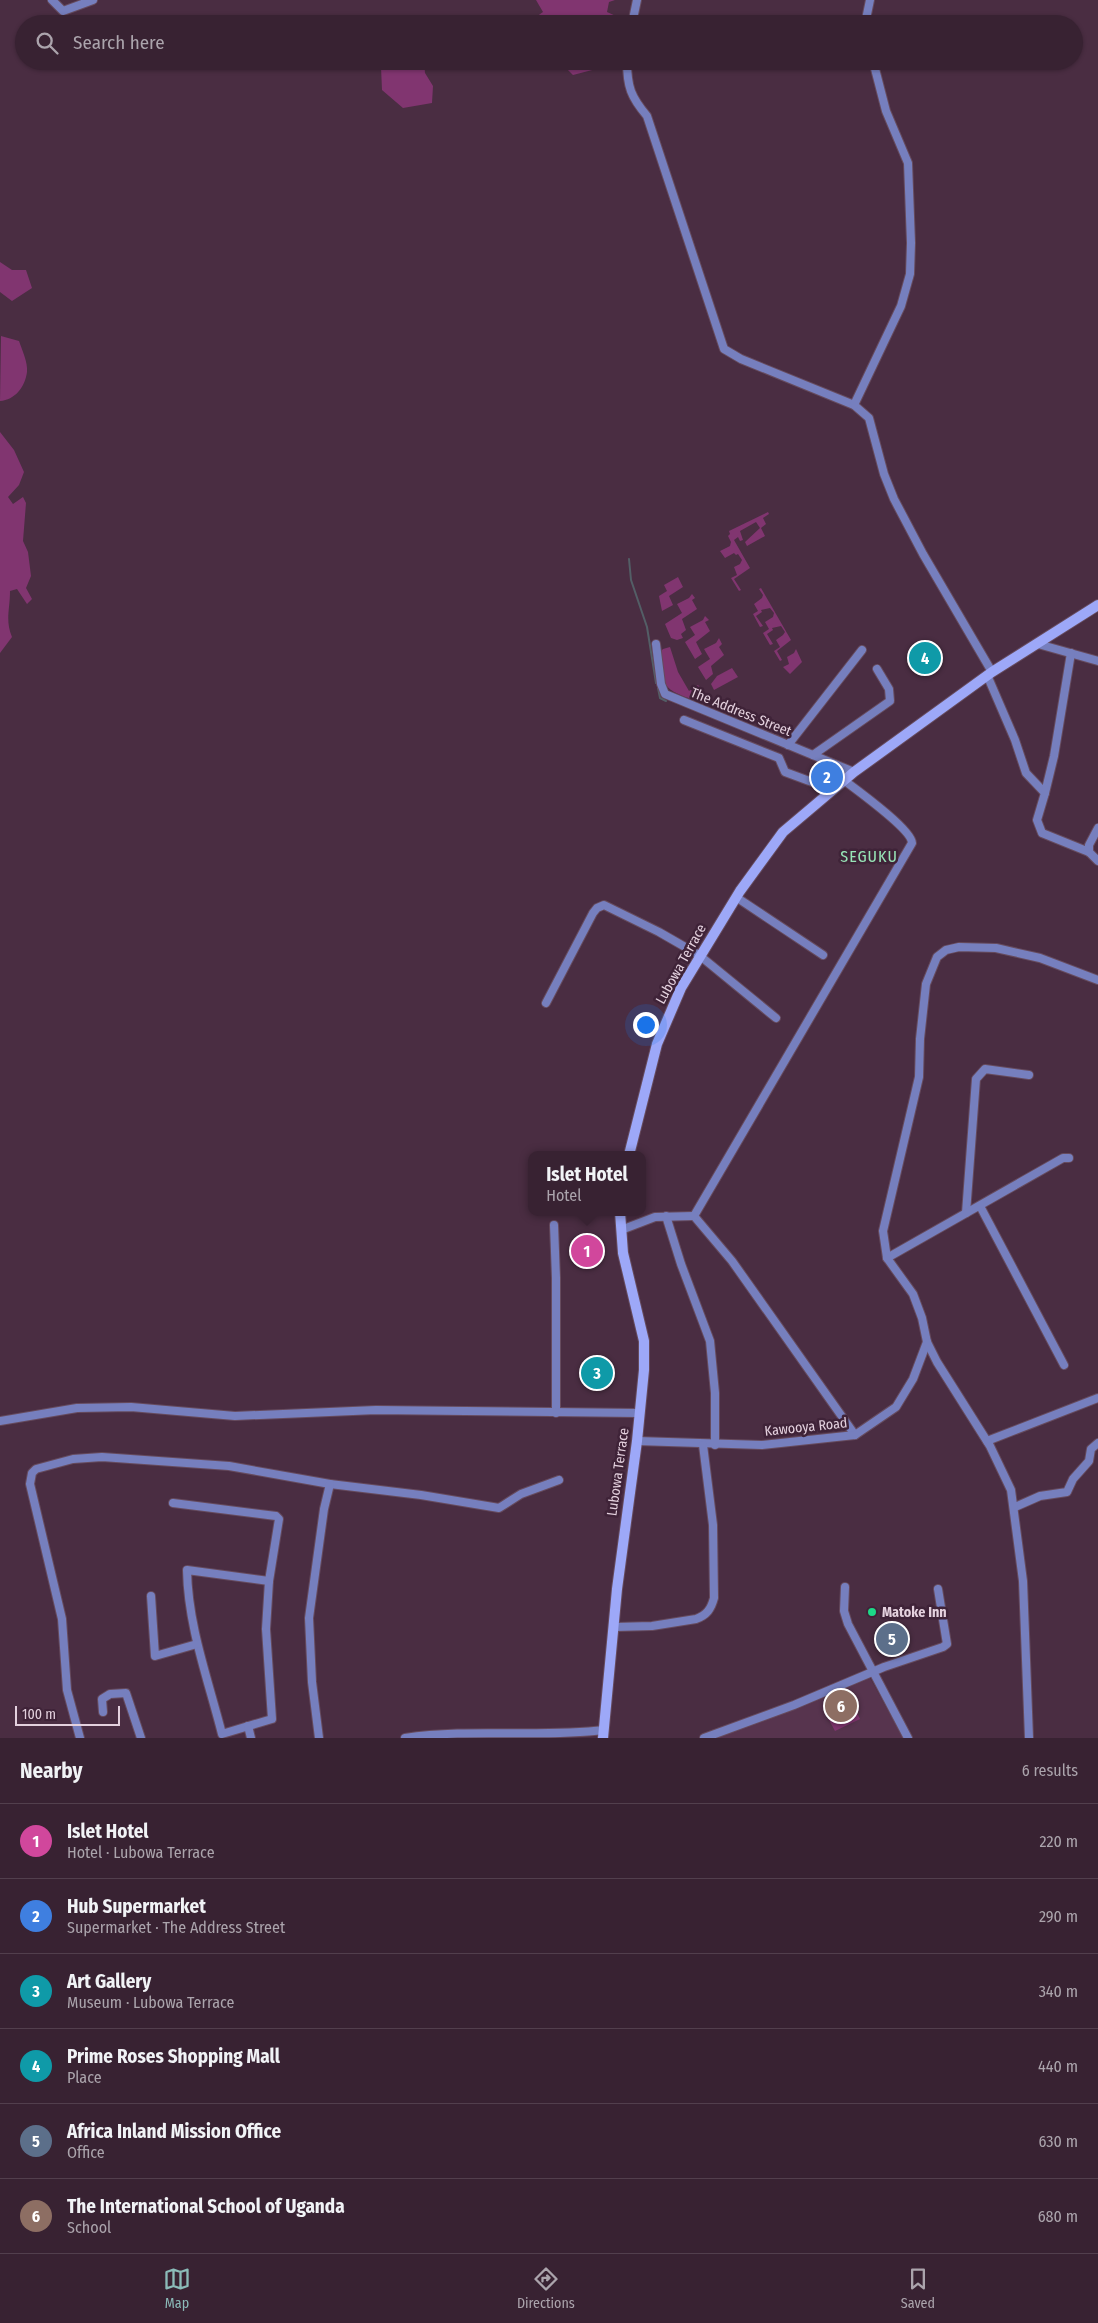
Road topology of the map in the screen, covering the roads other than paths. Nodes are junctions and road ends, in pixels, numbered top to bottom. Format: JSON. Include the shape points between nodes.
{"nodes":[{"id":1,"x":52,"y":0,"type":"edge"},
{"id":2,"x":93,"y":0,"type":"edge"},
{"id":3,"x":637,"y":0,"type":"edge"},
{"id":4,"x":870,"y":0,"type":"edge"},
{"id":5,"x":634,"y":15,"type":"edge"},
{"id":6,"x":867,"y":15,"type":"edge"},
{"id":7,"x":627,"y":70,"type":"edge"},
{"id":8,"x":875,"y":70,"type":"edge"},
{"id":9,"x":854,"y":405,"type":"junction"},
{"id":10,"x":1098,"y":606,"type":"edge"},
{"id":11,"x":656,"y":644,"type":"dead end"},
{"id":12,"x":1038,"y":644,"type":"junction"},
{"id":13,"x":862,"y":650,"type":"dead end"},
{"id":14,"x":1071,"y":653,"type":"junction"},
{"id":15,"x":1098,"y":660,"type":"edge"},
{"id":16,"x":877,"y":669,"type":"dead end"},
{"id":17,"x":989,"y":673,"type":"junction"},
{"id":18,"x":684,"y":720,"type":"dead end"},
{"id":19,"x":786,"y":744,"type":"junction"},
{"id":20,"x":813,"y":755,"type":"junction"},
{"id":21,"x":779,"y":758,"type":"junction"},
{"id":22,"x":854,"y":772,"type":"junction"},
{"id":23,"x":845,"y":781,"type":"junction"},
{"id":24,"x":812,"y":782,"type":"dead end"},
{"id":25,"x":1045,"y":793,"type":"junction"},
{"id":26,"x":1098,"y":828,"type":"edge"},
{"id":27,"x":1089,"y":852,"type":"junction"},
{"id":28,"x":1098,"y":861,"type":"edge"},
{"id":29,"x":736,"y":897,"type":"junction"},
{"id":30,"x":699,"y":954,"type":"junction"},
{"id":31,"x":823,"y":955,"type":"dead end"},
{"id":32,"x":1098,"y":980,"type":"edge"},
{"id":33,"x":546,"y":1003,"type":"dead end"},
{"id":34,"x":776,"y":1018,"type":"dead end"},
{"id":35,"x":1029,"y":1075,"type":"dead end"},
{"id":36,"x":630,"y":1151,"type":"edge"},
{"id":37,"x":1069,"y":1158,"type":"dead end"},
{"id":38,"x":980,"y":1206,"type":"junction"},
{"id":39,"x":966,"y":1214,"type":"junction"},
{"id":40,"x":620,"y":1216,"type":"edge"},
{"id":41,"x":666,"y":1216,"type":"junction"},
{"id":42,"x":694,"y":1216,"type":"junction"},
{"id":43,"x":554,"y":1225,"type":"dead end"},
{"id":44,"x":620,"y":1230,"type":"junction"},
{"id":45,"x":887,"y":1258,"type":"junction"},
{"id":46,"x":928,"y":1342,"type":"junction"},
{"id":47,"x":1064,"y":1365,"type":"dead end"},
{"id":48,"x":1098,"y":1398,"type":"edge"},
{"id":49,"x":556,"y":1413,"type":"junction"},
{"id":50,"x":639,"y":1413,"type":"junction"},
{"id":51,"x":0,"y":1421,"type":"edge"},
{"id":52,"x":855,"y":1435,"type":"junction"},
{"id":53,"x":637,"y":1441,"type":"junction"},
{"id":54,"x":987,"y":1441,"type":"junction"},
{"id":55,"x":1098,"y":1443,"type":"edge"},
{"id":56,"x":703,"y":1444,"type":"junction"},
{"id":57,"x":716,"y":1444,"type":"junction"},
{"id":58,"x":559,"y":1480,"type":"dead end"},
{"id":59,"x":330,"y":1484,"type":"junction"},
{"id":60,"x":173,"y":1503,"type":"dead end"},
{"id":61,"x":1015,"y":1507,"type":"junction"},
{"id":62,"x":269,"y":1581,"type":"junction"},
{"id":63,"x":846,"y":1587,"type":"dead end"},
{"id":64,"x":938,"y":1589,"type":"dead end"},
{"id":65,"x":151,"y":1596,"type":"dead end"},
{"id":66,"x":615,"y":1627,"type":"junction"},
{"id":67,"x":197,"y":1644,"type":"junction"},
{"id":68,"x":872,"y":1672,"type":"junction"},
{"id":69,"x":103,"y":1712,"type":"dead end"},
{"id":70,"x":248,"y":1726,"type":"junction"},
{"id":71,"x":604,"y":1734,"type":"edge"},
{"id":72,"x":80,"y":1738,"type":"edge"},
{"id":73,"x":141,"y":1738,"type":"edge"},
{"id":74,"x":251,"y":1738,"type":"edge"},
{"id":75,"x":319,"y":1738,"type":"edge"},
{"id":76,"x":405,"y":1738,"type":"edge"},
{"id":77,"x":704,"y":1738,"type":"edge"},
{"id":78,"x":908,"y":1738,"type":"edge"},
{"id":79,"x":1029,"y":1738,"type":"edge"}],
"edges":[{"from":1,"to":2,"type":"street","via":[[63,11]]},
{"from":3,"to":5,"type":"street"},
{"from":4,"to":6,"type":"street"},
{"from":7,"to":9,"type":"street","via":[[631,95],[647,116],[724,349]]},
{"from":8,"to":9,"type":"street","via":[[886,111],[908,163],[910,274],[901,306]]},
{"from":9,"to":17,"type":"street","via":[[869,418],[894,499]]},
{"from":10,"to":12,"type":"street","name":"Lubowa Terrace"},
{"from":11,"to":19,"type":"street","name":"The Address Street","via":[[665,694]]},
{"from":12,"to":14,"type":"street"},
{"from":12,"to":17,"type":"street","name":"Lubowa Terrace"},
{"from":13,"to":19,"type":"street"},
{"from":14,"to":15,"type":"street"},
{"from":14,"to":25,"type":"street"},
{"from":16,"to":20,"type":"street","via":[[889,689],[890,701]]},
{"from":17,"to":22,"type":"street","name":"Lubowa Terrace"},
{"from":17,"to":25,"type":"street","via":[[1026,773]]},
{"from":18,"to":21,"type":"street"},
{"from":19,"to":20,"type":"street","name":"The Address Street"},
{"from":19,"to":21,"type":"street"},
{"from":20,"to":22,"type":"street","name":"The Address Street"},
{"from":21,"to":24,"type":"street","via":[[785,772]]},
{"from":22,"to":23,"type":"street","name":"Lubowa Terrace"},
{"from":23,"to":29,"type":"street","name":"Lubowa Terrace","via":[[783,832]]},
{"from":23,"to":42,"type":"street","via":[[894,820],[911,837],[912,843]]},
{"from":25,"to":27,"type":"street","via":[[1037,820],[1042,834]]},
{"from":26,"to":27,"type":"street"},
{"from":27,"to":28,"type":"street"},
{"from":29,"to":30,"type":"street","name":"Lubowa Terrace"},
{"from":29,"to":31,"type":"street"},
{"from":30,"to":33,"type":"street","via":[[604,905],[600,906],[593,913]]},
{"from":30,"to":34,"type":"street"},
{"from":30,"to":36,"type":"street","name":"Lubowa Terrace","via":[[662,1031]]},
{"from":32,"to":45,"type":"street","via":[[1040,958],[996,948],[959,947],[946,950],[937,957],[926,984],[919,1077],[883,1232]]},
{"from":35,"to":39,"type":"street","via":[[985,1069],[976,1079]]},
{"from":37,"to":38,"type":"street","via":[[1063,1158]]},
{"from":38,"to":39,"type":"street"},
{"from":38,"to":47,"type":"street"},
{"from":39,"to":45,"type":"street"},
{"from":40,"to":44,"type":"street","name":"Lubowa Terrace"},
{"from":41,"to":42,"type":"street"},
{"from":41,"to":44,"type":"street"},
{"from":41,"to":57,"type":"street","via":[[710,1341]]},
{"from":42,"to":52,"type":"street","via":[[732,1261]]},
{"from":43,"to":49,"type":"street"},
{"from":44,"to":50,"type":"street","name":"Lubowa Terrace","via":[[644,1341]]},
{"from":45,"to":46,"type":"street","via":[[913,1294]]},
{"from":46,"to":52,"type":"street","name":"Kawooya Road","via":[[913,1379],[896,1407]]},
{"from":46,"to":54,"type":"street","via":[[948,1382]]},
{"from":48,"to":54,"type":"street"},
{"from":49,"to":50,"type":"street"},
{"from":49,"to":51,"type":"street","via":[[376,1410],[235,1416],[95,1407]]},
{"from":50,"to":53,"type":"street","name":"Lubowa Terrace"},
{"from":52,"to":57,"type":"street","name":"Kawooya Road","via":[[762,1445]]},
{"from":53,"to":56,"type":"street","name":"Kawooya Road"},
{"from":53,"to":66,"type":"street","name":"Lubowa Terrace","via":[[622,1542]]},
{"from":54,"to":61,"type":"street","via":[[1008,1481]]},
{"from":55,"to":61,"type":"street","via":[[1091,1449],[1089,1461],[1073,1478],[1067,1492],[1040,1496]]},
{"from":56,"to":57,"type":"street","name":"Kawooya Road"},
{"from":56,"to":66,"type":"street","via":[[713,1525],[712,1605],[696,1619],[652,1626]]},
{"from":58,"to":59,"type":"street","via":[[521,1494],[499,1508]]},
{"from":59,"to":72,"type":"street","via":[[229,1466],[136,1458],[73,1459],[32,1473],[30,1484],[62,1618],[67,1690]]},
{"from":59,"to":75,"type":"street","via":[[309,1618]]},
{"from":60,"to":62,"type":"street","via":[[276,1516],[279,1519]]},
{"from":61,"to":79,"type":"street","via":[[1026,1620]]},
{"from":62,"to":67,"type":"street","via":[[188,1570],[188,1596]]},
{"from":62,"to":70,"type":"street","via":[[266,1637],[272,1719]]},
{"from":63,"to":68,"type":"street","via":[[843,1602],[848,1624]]},
{"from":64,"to":68,"type":"street","via":[[947,1644]]},
{"from":65,"to":67,"type":"street","via":[[156,1656]]},
{"from":66,"to":71,"type":"street","name":"Lubowa Terrace"},
{"from":67,"to":70,"type":"street","via":[[222,1734]]},
{"from":68,"to":77,"type":"street"},
{"from":68,"to":78,"type":"street"},
{"from":69,"to":73,"type":"street","via":[[102,1699],[110,1694],[126,1693]]},
{"from":70,"to":74,"type":"street"},
{"from":71,"to":76,"type":"street","via":[[506,1733]]}]}
